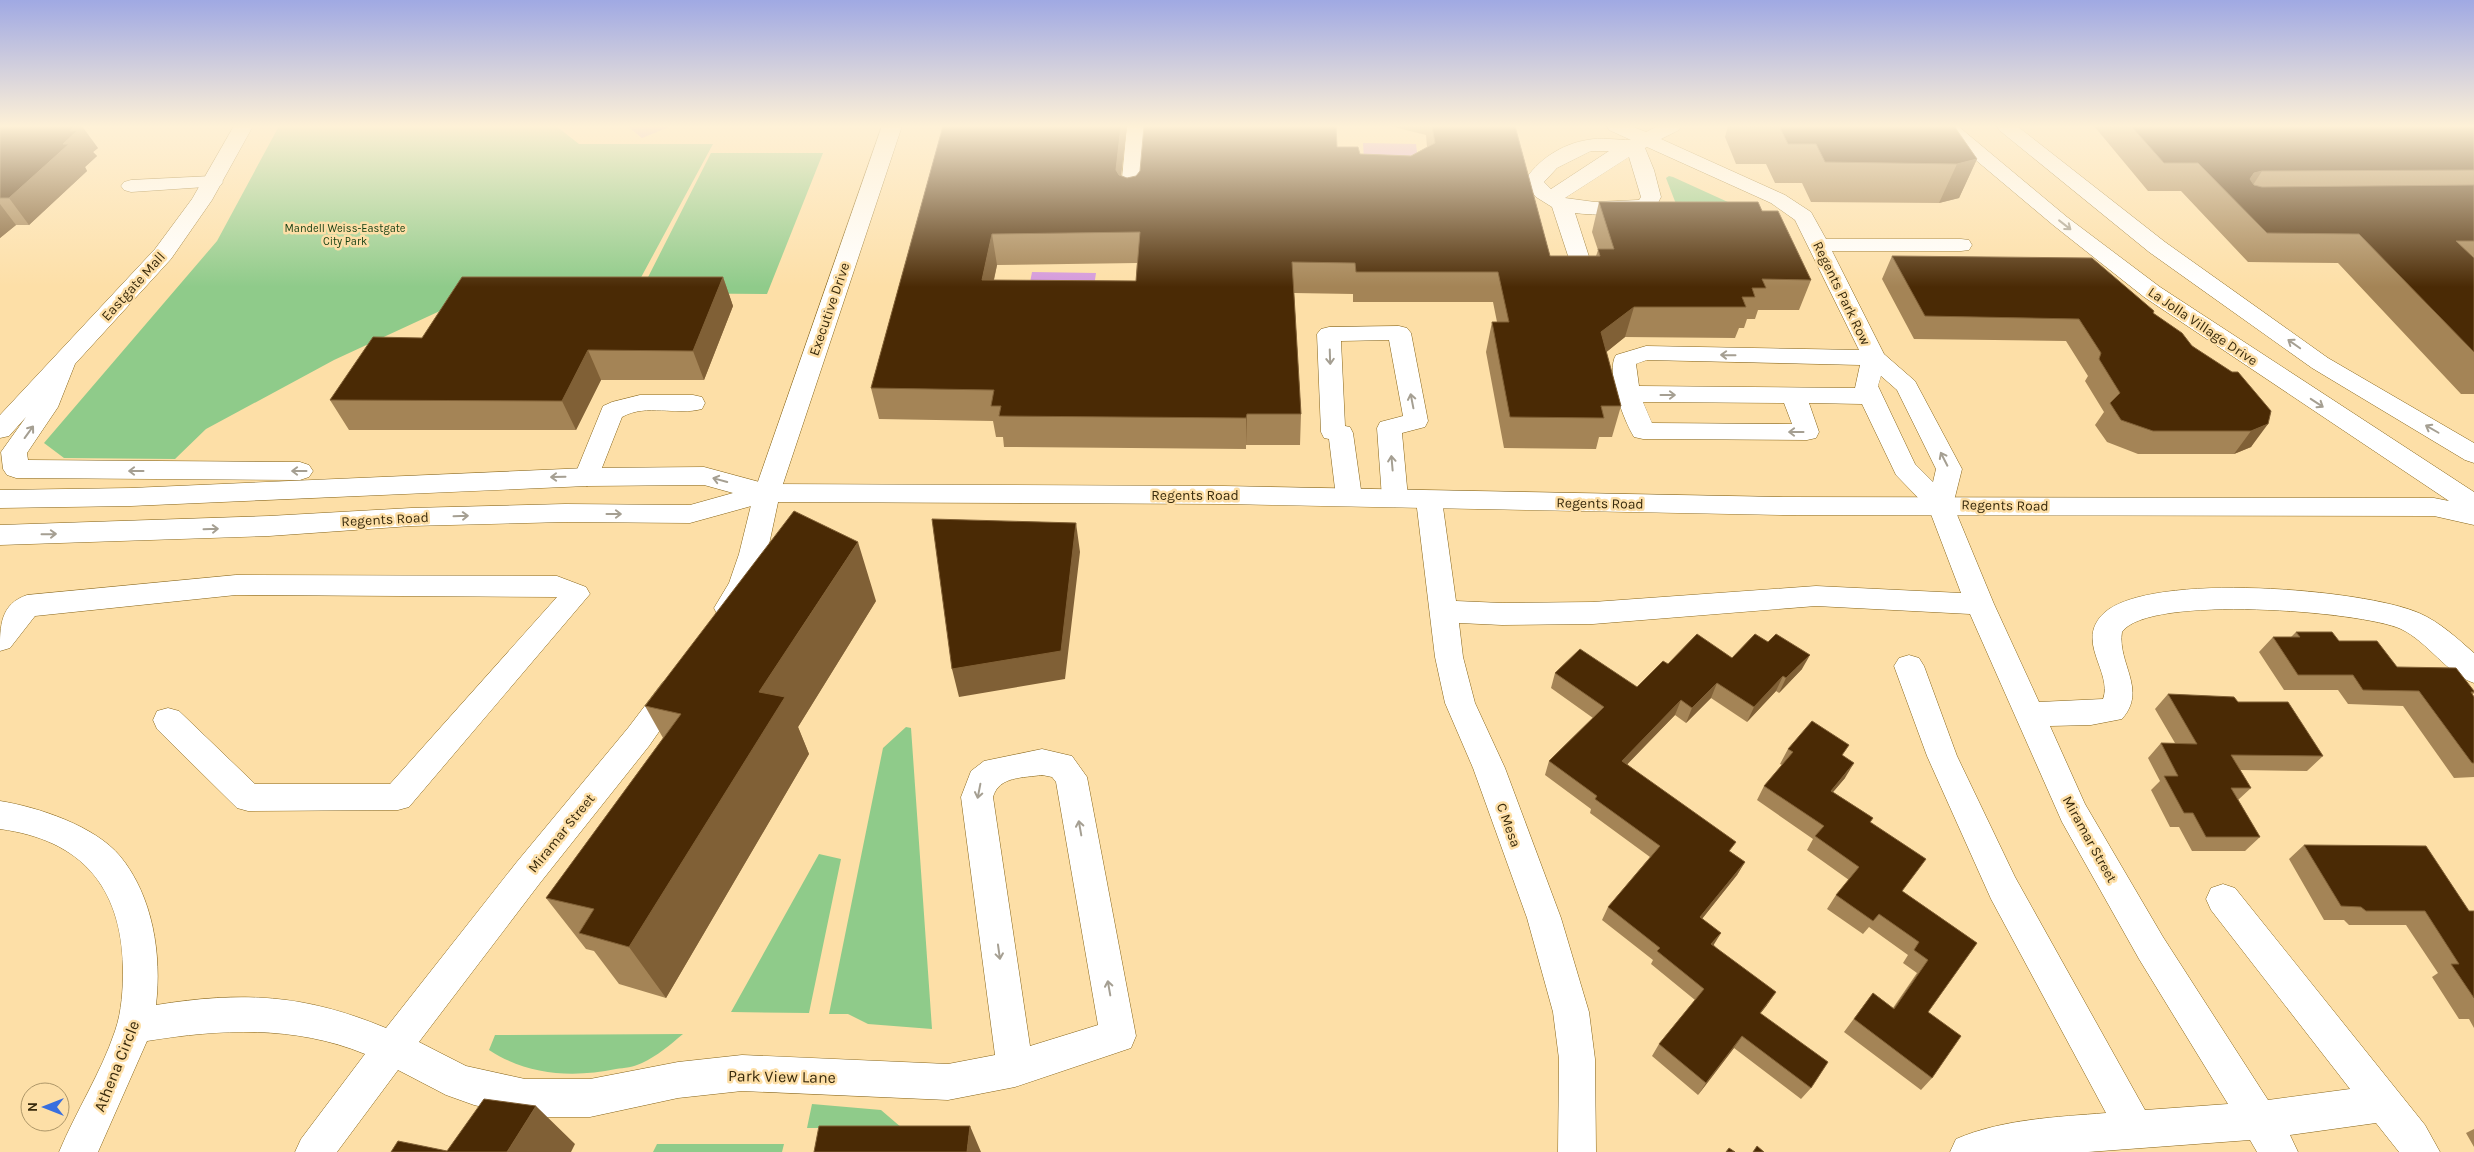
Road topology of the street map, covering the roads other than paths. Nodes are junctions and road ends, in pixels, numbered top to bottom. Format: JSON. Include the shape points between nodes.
{"nodes":[{"id":1,"x":874,"y":180,"type":"edge"},
{"id":2,"x":1132,"y":180,"type":"edge"},
{"id":3,"x":1535,"y":180,"type":"edge"},
{"id":4,"x":1583,"y":180,"type":"edge"},
{"id":5,"x":1647,"y":180,"type":"edge"},
{"id":6,"x":1733,"y":180,"type":"edge"},
{"id":7,"x":2011,"y":180,"type":"edge"},
{"id":8,"x":2074,"y":180,"type":"edge"},
{"id":9,"x":213,"y":182,"type":"joint"},
{"id":10,"x":132,"y":186,"type":"dead end"},
{"id":11,"x":1130,"y":200,"type":"edge"},
{"id":12,"x":1560,"y":200,"type":"junction"},
{"id":13,"x":1816,"y":240,"type":"junction"},
{"id":14,"x":1961,"y":245,"type":"dead end"},
{"id":15,"x":1581,"y":266,"type":"edge"},
{"id":16,"x":1874,"y":358,"type":"junction"},
{"id":17,"x":64,"y":362,"type":"junction"},
{"id":18,"x":1628,"y":394,"type":"junction"},
{"id":19,"x":1794,"y":396,"type":"junction"},
{"id":20,"x":1870,"y":396,"type":"junction"},
{"id":21,"x":693,"y":403,"type":"dead end"},
{"id":22,"x":0,"y":430,"type":"edge"},
{"id":23,"x":2474,"y":454,"type":"edge"},
{"id":24,"x":587,"y":477,"type":"junction"},
{"id":25,"x":417,"y":483,"type":"junction"},
{"id":26,"x":2474,"y":484,"type":"edge"},
{"id":27,"x":767,"y":493,"type":"junction"},
{"id":28,"x":2437,"y":495,"type":"junction"},
{"id":29,"x":1349,"y":497,"type":"junction"},
{"id":30,"x":1396,"y":498,"type":"junction"},
{"id":31,"x":0,"y":499,"type":"edge"},
{"id":32,"x":1428,"y":500,"type":"junction"},
{"id":33,"x":1940,"y":505,"type":"junction"},
{"id":34,"x":2474,"y":505,"type":"edge"},
{"id":35,"x":2474,"y":516,"type":"edge"},
{"id":36,"x":0,"y":535,"type":"edge"},
{"id":37,"x":1980,"y":604,"type":"junction"},
{"id":38,"x":1443,"y":612,"type":"junction"},
{"id":39,"x":714,"y":630,"type":"edge"},
{"id":40,"x":0,"y":640,"type":"edge"},
{"id":41,"x":1909,"y":666,"type":"dead end"},
{"id":42,"x":686,"y":670,"type":"edge"},
{"id":43,"x":2474,"y":671,"type":"edge"},
{"id":44,"x":2028,"y":714,"type":"junction"},
{"id":45,"x":168,"y":720,"type":"dead end"},
{"id":46,"x":0,"y":815,"type":"edge"},
{"id":47,"x":2222,"y":899,"type":"dead end"},
{"id":48,"x":135,"y":1026,"type":"junction"},
{"id":49,"x":392,"y":1048,"type":"junction"},
{"id":50,"x":1014,"y":1069,"type":"junction"},
{"id":51,"x":2384,"y":1103,"type":"junction"},
{"id":52,"x":2261,"y":1120,"type":"junction"},
{"id":53,"x":2135,"y":1129,"type":"junction"},
{"id":54,"x":78,"y":1152,"type":"edge"},
{"id":55,"x":314,"y":1152,"type":"edge"},
{"id":56,"x":1577,"y":1152,"type":"edge"},
{"id":57,"x":1969,"y":1152,"type":"edge"},
{"id":58,"x":2279,"y":1152,"type":"edge"},
{"id":59,"x":2420,"y":1152,"type":"edge"}],
"edges":[{"from":1,"to":27,"type":"main road","name":"Executive Drive"},
{"from":2,"to":11,"type":"main road"},
{"from":3,"to":12,"type":"main road","via":[[1540,192],[1550,200]]},
{"from":4,"to":12,"type":"main road"},
{"from":5,"to":12,"type":"main road","via":[[1651,197],[1647,204],[1638,207]]},
{"from":6,"to":13,"type":"main road","name":"Regents Park Row","via":[[1778,198],[1804,216]]},
{"from":7,"to":28,"type":"main road","name":"La Jolla Village Drive","one_way":true,"via":[[2152,292]]},
{"from":23,"to":8,"type":"main road","one_way":true,"via":[[2320,363],[2157,246]]},
{"from":9,"to":10,"type":"main road"},
{"from":9,"to":17,"type":"main road","name":"Eastgate Mall","via":[[163,254]]},
{"from":12,"to":15,"type":"main road"},
{"from":13,"to":14,"type":"main road"},
{"from":13,"to":16,"type":"main road","name":"Regents Park Row"},
{"from":16,"to":18,"type":"main road","one_way":true,"via":[[1646,353],[1624,360]]},
{"from":16,"to":20,"type":"main road","name":"Regents Park Row","via":[[1866,386]]},
{"from":33,"to":16,"type":"main road","one_way":true,"via":[[1949,469],[1907,386]]},
{"from":17,"to":22,"type":"main road","name":"Eastgate Mall"},
{"from":25,"to":17,"type":"main road","one_way":true,"via":[[333,471],[16,469],[14,452],[46,407]]},
{"from":18,"to":19,"type":"main road","one_way":true},
{"from":19,"to":18,"type":"main road","one_way":true,"via":[[1807,432],[1643,431]]},
{"from":19,"to":20,"type":"main road"},
{"from":20,"to":33,"type":"main road","name":"Regents Park Row","via":[[1905,469]]},
{"from":21,"to":24,"type":"main road","via":[[620,406],[612,412]]},
{"from":24,"to":25,"type":"main road","name":"Regents Road","one_way":true},
{"from":27,"to":24,"type":"main road","name":"Regents Road","one_way":true,"via":[[704,476]]},
{"from":25,"to":31,"type":"main road","name":"Regents Road","via":[[131,497]]},
{"from":26,"to":28,"type":"main road","name":"Regents Road"},
{"from":27,"to":29,"type":"main road","name":"Regents Road"},
{"from":36,"to":27,"type":"main road","name":"Regents Road","one_way":true,"via":[[259,527],[411,517],[690,514]]},
{"from":27,"to":39,"type":"main road","via":[[753,554],[742,584]]},
{"from":28,"to":33,"type":"main road","name":"Regents Road"},
{"from":28,"to":34,"type":"main road","name":"La Jolla Village Drive"},
{"from":28,"to":35,"type":"main road","name":"Regents Road"},
{"from":29,"to":30,"type":"main road","name":"Regents Road"},
{"from":30,"to":29,"type":"main road","one_way":true,"via":[[1389,428],[1416,421],[1399,333],[1329,334],[1333,432],[1341,433]]},
{"from":30,"to":32,"type":"main road","name":"Regents Road"},
{"from":32,"to":33,"type":"main road","name":"Regents Road","via":[[1783,506]]},
{"from":32,"to":38,"type":"main road","name":"C Mesa"},
{"from":33,"to":37,"type":"main road","name":"Miramar Street"},
{"from":37,"to":38,"type":"main road","via":[[1816,596],[1593,613]]},
{"from":37,"to":44,"type":"main road","name":"Miramar Street"},
{"from":38,"to":56,"type":"main road","name":"C Mesa","via":[[1460,703],[1489,768],[1544,918],[1571,1012],[1577,1059]]},
{"from":40,"to":45,"type":"main road","via":[[27,606],[236,585],[557,586],[576,594],[398,797],[248,798]]},
{"from":41,"to":53,"type":"main road","via":[[1942,756],[2003,888]]},
{"from":42,"to":49,"type":"main road","name":"Miramar Street","via":[[653,718]]},
{"from":43,"to":44,"type":"main road","via":[[2409,621],[2379,612],[2275,599],[2180,601],[2133,610],[2114,621],[2107,637],[2119,689],[2118,701],[2111,710]]},
{"from":44,"to":52,"type":"main road","name":"Miramar Street","via":[[2073,812],[2152,948]]},
{"from":46,"to":48,"type":"main road","name":"Athena Circle","via":[[17,817],[72,837],[111,870],[129,904],[139,938]]},
{"from":47,"to":51,"type":"main road"},
{"from":48,"to":49,"type":"main road","name":"Park View Lane","via":[[240,1013],[282,1015],[347,1030]]},
{"from":48,"to":54,"type":"main road","name":"Athena Circle","via":[[111,1086]]},
{"from":49,"to":50,"type":"main road","name":"Park View Lane","via":[[459,1082],[525,1098],[590,1098],[678,1080],[742,1073],[948,1082]]},
{"from":49,"to":55,"type":"main road","name":"Miramar Street"},
{"from":50,"to":50,"type":"main road","name":"Park View Lane","one_way":true,"via":[[1118,1036],[1071,777],[1061,765],[1042,762],[995,770],[982,780],[977,797]]},
{"from":51,"to":52,"type":"main road"},
{"from":51,"to":59,"type":"main road"},
{"from":52,"to":53,"type":"main road"},
{"from":52,"to":58,"type":"main road","name":"Miramar Street"},
{"from":53,"to":57,"type":"main road","via":[[2001,1144]]}]}
